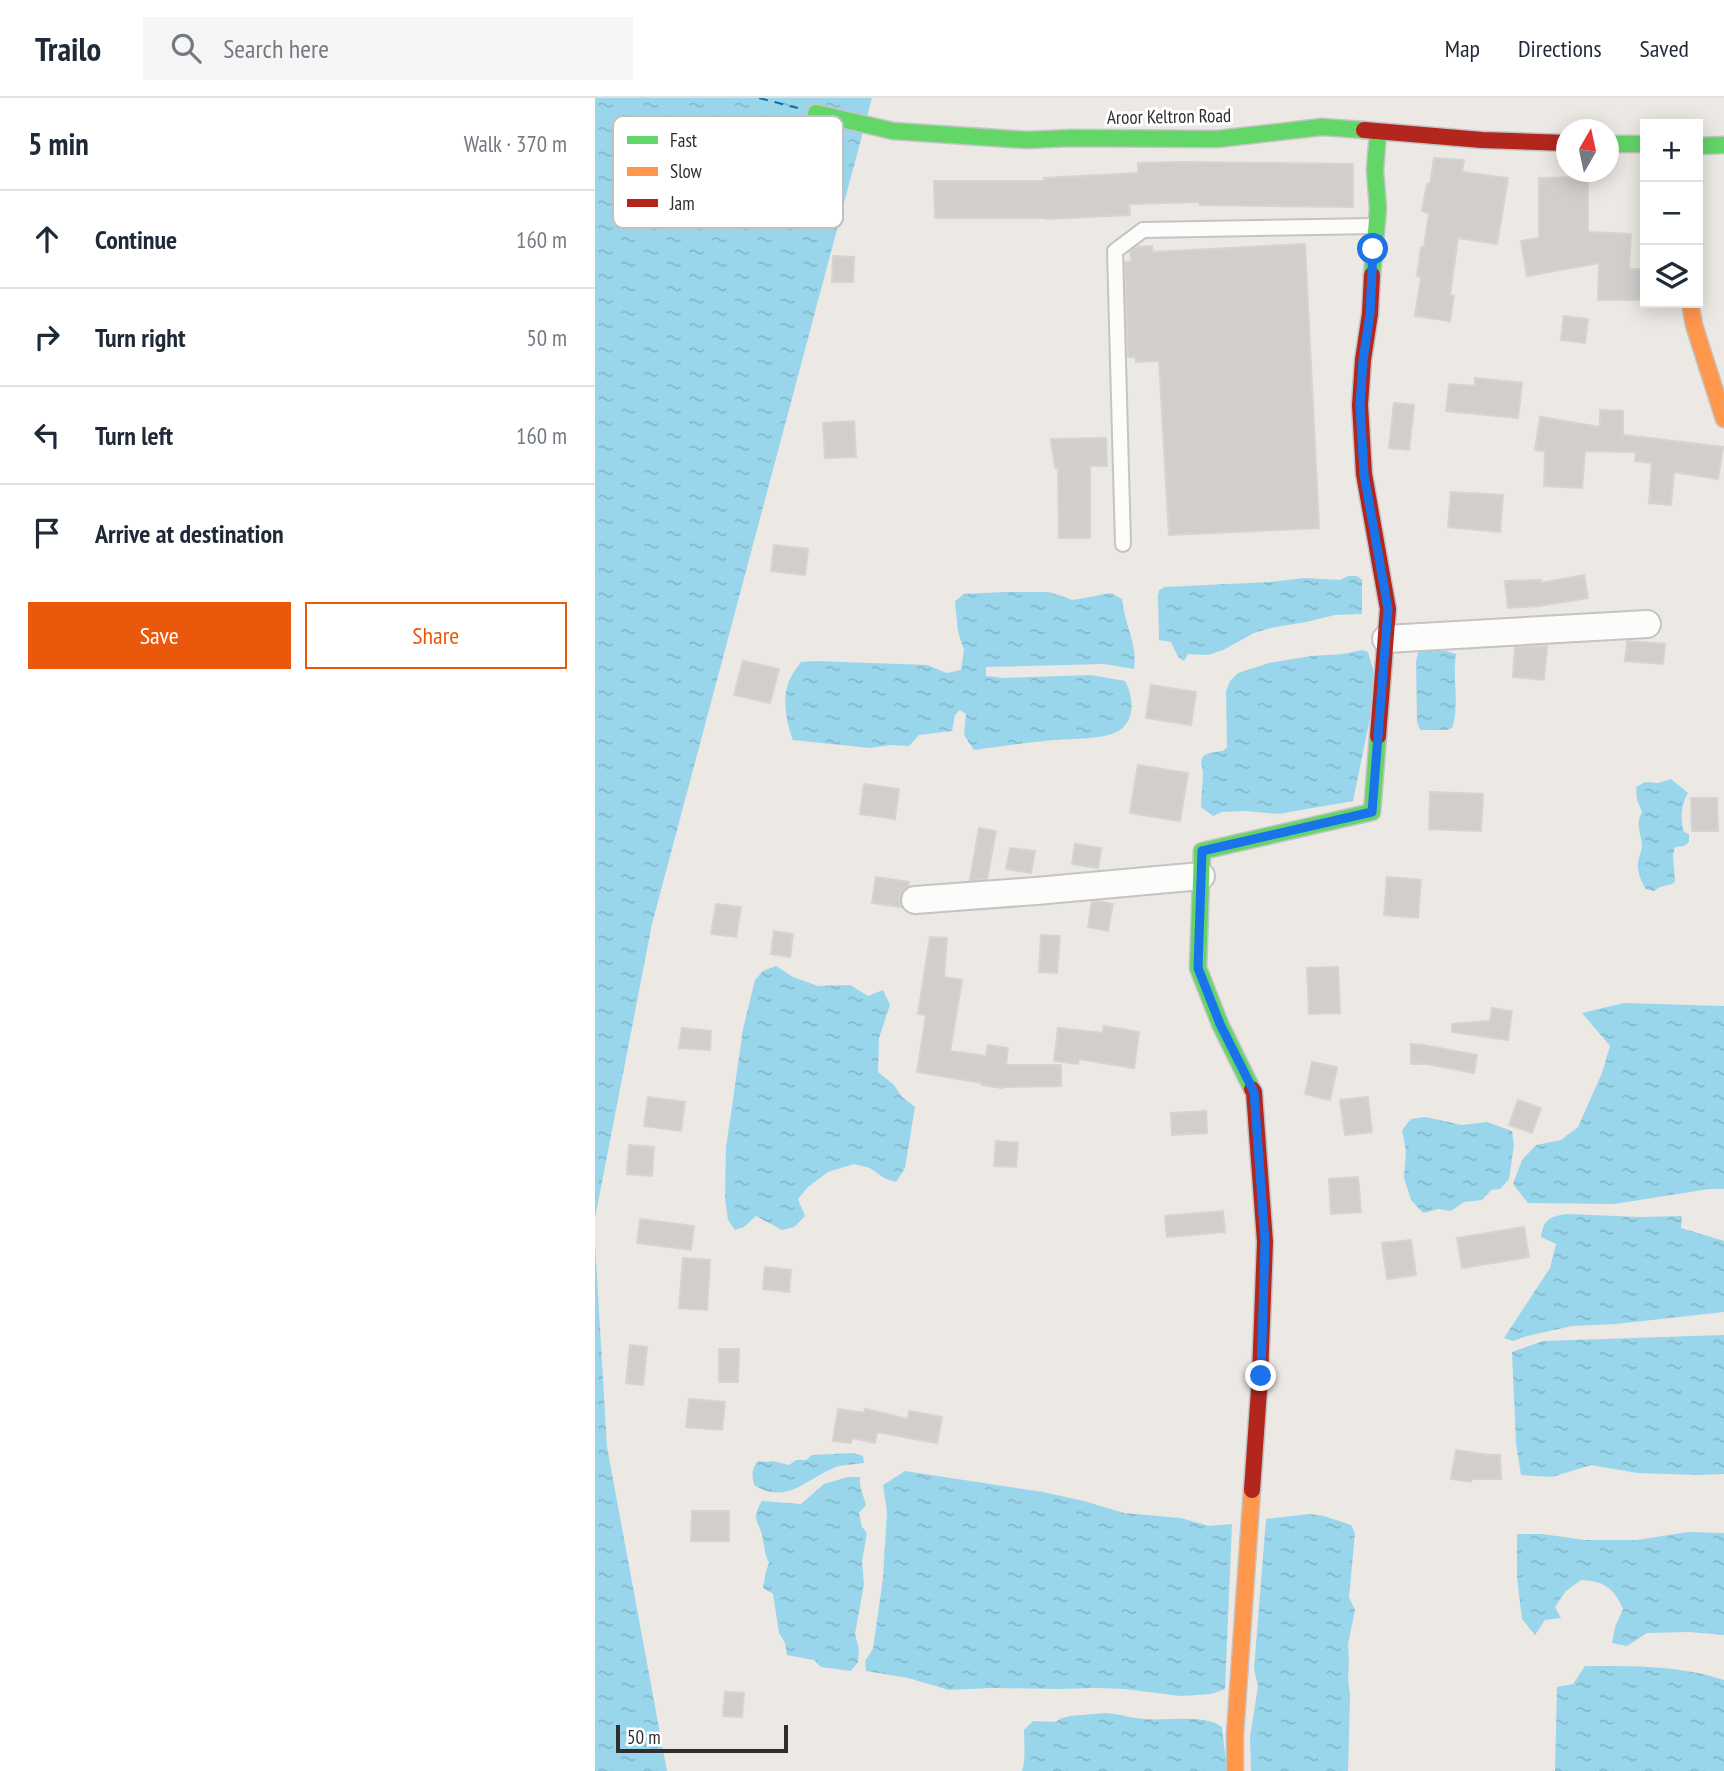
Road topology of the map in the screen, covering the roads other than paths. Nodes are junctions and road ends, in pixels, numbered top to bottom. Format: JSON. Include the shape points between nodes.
{"nodes":[{"id":1,"x":816,"y":113,"type":"dead end"},
{"id":2,"x":829,"y":116,"type":"edge"},
{"id":3,"x":843,"y":119,"type":"edge"},
{"id":4,"x":1378,"y":132,"type":"junction"},
{"id":5,"x":1556,"y":143,"type":"edge"},
{"id":6,"x":1619,"y":144,"type":"edge"},
{"id":7,"x":1640,"y":144,"type":"edge"},
{"id":8,"x":1724,"y":145,"type":"edge"},
{"id":9,"x":1703,"y":146,"type":"edge"},
{"id":10,"x":1376,"y":226,"type":"junction"},
{"id":11,"x":1692,"y":308,"type":"edge"},
{"id":12,"x":1724,"y":419,"type":"edge"},
{"id":13,"x":1123,"y":544,"type":"dead end"},
{"id":14,"x":1647,"y":624,"type":"dead end"},
{"id":15,"x":1386,"y":639,"type":"junction"},
{"id":16,"x":1201,"y":876,"type":"junction"},
{"id":17,"x":915,"y":900,"type":"dead end"},
{"id":18,"x":1235,"y":1771,"type":"edge"}],
"edges":[{"from":1,"to":2,"type":"street","name":"Aroor Keltron Road"},
{"from":3,"to":4,"type":"street","name":"Aroor Keltron Road","via":[[893,131],[1027,140],[1217,139],[1322,127]]},
{"from":4,"to":5,"type":"street","name":"Aroor Keltron Road"},
{"from":4,"to":10,"type":"street"},
{"from":6,"to":7,"type":"street"},
{"from":8,"to":9,"type":"street"},
{"from":10,"to":13,"type":"lane","via":[[1143,230],[1115,251]]},
{"from":10,"to":15,"type":"street","via":[[1360,405],[1364,474],[1388,609]]},
{"from":11,"to":12,"type":"street"},
{"from":14,"to":15,"type":"street"},
{"from":15,"to":16,"type":"street","via":[[1372,812],[1202,851]]},
{"from":16,"to":17,"type":"street"},
{"from":16,"to":18,"type":"street","via":[[1198,968],[1254,1092],[1265,1242],[1261,1376]]}]}
